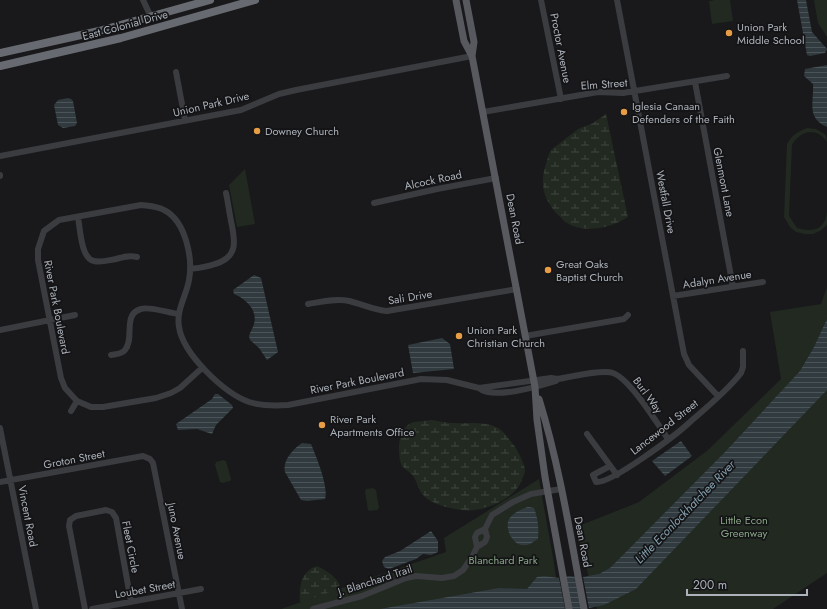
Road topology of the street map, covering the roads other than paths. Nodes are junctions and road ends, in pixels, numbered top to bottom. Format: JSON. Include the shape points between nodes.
{"nodes":[{"id":1,"x":143,"y":0,"type":"edge"},
{"id":2,"x":210,"y":0,"type":"edge"},
{"id":3,"x":255,"y":0,"type":"edge"},
{"id":4,"x":456,"y":0,"type":"edge"},
{"id":5,"x":466,"y":0,"type":"edge"},
{"id":6,"x":541,"y":0,"type":"edge"},
{"id":7,"x":618,"y":0,"type":"edge"},
{"id":8,"x":170,"y":12,"type":"junction"},
{"id":9,"x":151,"y":17,"type":"junction"},
{"id":10,"x":160,"y":28,"type":"junction"},
{"id":11,"x":142,"y":33,"type":"junction"},
{"id":12,"x":0,"y":53,"type":"edge"},
{"id":13,"x":472,"y":56,"type":"junction"},
{"id":14,"x":0,"y":66,"type":"edge"},
{"id":15,"x":176,"y":72,"type":"dead end"},
{"id":16,"x":727,"y":76,"type":"dead end"},
{"id":17,"x":695,"y":82,"type":"junction"},
{"id":18,"x":635,"y":91,"type":"junction"},
{"id":19,"x":560,"y":99,"type":"junction"},
{"id":20,"x":483,"y":112,"type":"junction"},
{"id":21,"x":186,"y":120,"type":"junction"},
{"id":22,"x":0,"y":156,"type":"edge"},
{"id":23,"x":496,"y":178,"type":"junction"},
{"id":24,"x":226,"y":193,"type":"dead end"},
{"id":25,"x":374,"y":203,"type":"dead end"},
{"id":26,"x":78,"y":217,"type":"junction"},
{"id":27,"x":137,"y":258,"type":"dead end"},
{"id":28,"x":190,"y":269,"type":"junction"},
{"id":29,"x":764,"y":282,"type":"dead end"},
{"id":30,"x":733,"y":286,"type":"junction"},
{"id":31,"x":516,"y":288,"type":"junction"},
{"id":32,"x":673,"y":296,"type":"junction"},
{"id":33,"x":308,"y":304,"type":"dead end"},
{"id":34,"x":75,"y":314,"type":"dead end"},
{"id":35,"x":178,"y":314,"type":"junction"},
{"id":36,"x":628,"y":315,"type":"dead end"},
{"id":37,"x":49,"y":320,"type":"junction"},
{"id":38,"x":0,"y":330,"type":"edge"},
{"id":39,"x":526,"y":336,"type":"junction"},
{"id":40,"x":743,"y":351,"type":"dead end"},
{"id":41,"x":111,"y":355,"type":"dead end"},
{"id":42,"x":202,"y":368,"type":"junction"},
{"id":43,"x":534,"y":384,"type":"junction"},
{"id":44,"x":718,"y":396,"type":"junction"},
{"id":45,"x":77,"y":401,"type":"junction"},
{"id":46,"x":71,"y":411,"type":"dead end"},
{"id":47,"x":0,"y":428,"type":"edge"},
{"id":48,"x":587,"y":434,"type":"dead end"},
{"id":49,"x":668,"y":439,"type":"junction"},
{"id":50,"x":150,"y":459,"type":"joint"},
{"id":51,"x":610,"y":466,"type":"junction"},
{"id":52,"x":617,"y":475,"type":"junction"},
{"id":53,"x":10,"y":480,"type":"junction"},
{"id":54,"x":0,"y":482,"type":"edge"},
{"id":55,"x":561,"y":489,"type":"junction"},
{"id":56,"x":548,"y":491,"type":"junction"},
{"id":57,"x":485,"y":530,"type":"junction"},
{"id":58,"x":477,"y":547,"type":"junction"},
{"id":59,"x":201,"y":589,"type":"dead end"},
{"id":60,"x":179,"y":593,"type":"junction"},
{"id":61,"x":131,"y":602,"type":"junction"},
{"id":62,"x":36,"y":609,"type":"edge"},
{"id":63,"x":85,"y":609,"type":"edge"},
{"id":64,"x":92,"y":609,"type":"edge"},
{"id":65,"x":182,"y":609,"type":"edge"},
{"id":66,"x":313,"y":609,"type":"edge"},
{"id":67,"x":569,"y":609,"type":"edge"},
{"id":68,"x":584,"y":609,"type":"edge"}],
"edges":[{"from":1,"to":9,"type":"street"},
{"from":2,"to":8,"type":"highway","name":"East Colonial Drive"},
{"from":3,"to":10,"type":"highway","name":"East Colonial Drive"},
{"from":4,"to":13,"type":"main road","name":"Dean Road","via":[[464,41]]},
{"from":5,"to":13,"type":"main road","name":"Dean Road","via":[[474,42]]},
{"from":6,"to":19,"type":"street","name":"Proctor Avenue"},
{"from":7,"to":18,"type":"street","name":"Westfall Drive"},
{"from":8,"to":9,"type":"highway","name":"East Colonial Drive"},
{"from":8,"to":10,"type":"highway","via":[[161,22]]},
{"from":9,"to":11,"type":"highway"},
{"from":9,"to":12,"type":"highway","name":"East Colonial Drive"},
{"from":10,"to":11,"type":"highway","name":"East Colonial Drive"},
{"from":11,"to":14,"type":"highway","name":"East Colonial Drive"},
{"from":13,"to":20,"type":"main road","name":"Dean Road"},
{"from":13,"to":21,"type":"street","name":"Union Park Drive","via":[[296,90],[279,94],[241,110]]},
{"from":15,"to":21,"type":"street"},
{"from":16,"to":17,"type":"street","name":"Elm Street"},
{"from":17,"to":18,"type":"street","name":"Elm Street"},
{"from":17,"to":30,"type":"street","name":"Glenmont Lane"},
{"from":18,"to":19,"type":"street","name":"Elm Street","via":[[598,92]]},
{"from":18,"to":32,"type":"street","name":"Westfall Drive"},
{"from":19,"to":20,"type":"street","name":"Elm Street"},
{"from":20,"to":23,"type":"main road","name":"Dean Road"},
{"from":21,"to":22,"type":"street","name":"Union Park Drive"},
{"from":23,"to":25,"type":"street","name":"Alcock Road"},
{"from":23,"to":31,"type":"main road","name":"Dean Road"},
{"from":24,"to":28,"type":"street","via":[[234,249],[223,261]]},
{"from":26,"to":27,"type":"street","via":[[84,251],[92,261],[131,256]]},
{"from":26,"to":28,"type":"street","name":"River Park Boulevard","via":[[141,206],[154,206],[164,210],[179,224],[185,236]]},
{"from":26,"to":37,"type":"street","name":"River Park Boulevard","via":[[60,220],[50,226],[40,240],[38,260]]},
{"from":28,"to":35,"type":"street","name":"River Park Boulevard","via":[[187,291]]},
{"from":29,"to":30,"type":"street","name":"Adalyn Avenue"},
{"from":30,"to":32,"type":"street","name":"Adalyn Avenue"},
{"from":31,"to":33,"type":"street","name":"Sali Drive","via":[[387,311],[340,300]]},
{"from":31,"to":39,"type":"main road","name":"Dean Road"},
{"from":32,"to":44,"type":"street","name":"Westfall Drive","via":[[684,354],[689,365]]},
{"from":34,"to":37,"type":"street"},
{"from":35,"to":41,"type":"street","via":[[140,308],[130,319],[126,350],[121,354]]},
{"from":35,"to":42,"type":"street","name":"River Park Boulevard","via":[[181,337]]},
{"from":36,"to":39,"type":"street","via":[[624,319]]},
{"from":37,"to":38,"type":"street"},
{"from":37,"to":45,"type":"street","name":"River Park Boulevard","via":[[61,378],[65,388]]},
{"from":39,"to":43,"type":"main road","name":"Dean Road"},
{"from":40,"to":44,"type":"street","name":"Lancewood Street","via":[[741,373]]},
{"from":42,"to":43,"type":"street","name":"River Park Boulevard","via":[[218,383],[247,401],[273,406],[421,379],[447,380],[491,393]]},
{"from":42,"to":45,"type":"street","via":[[180,388],[156,398],[103,407]]},
{"from":43,"to":49,"type":"street","name":"Burl Way","via":[[613,372],[631,387]]},
{"from":43,"to":55,"type":"main road","name":"Dean Road","via":[[545,418]]},
{"from":43,"to":56,"type":"main road","name":"Dean Road"},
{"from":44,"to":49,"type":"street","name":"Lancewood Street","via":[[690,423]]},
{"from":45,"to":46,"type":"street"},
{"from":47,"to":53,"type":"street","name":"Vincent Road"},
{"from":48,"to":51,"type":"street"},
{"from":49,"to":52,"type":"street","name":"Lancewood Street"},
{"from":50,"to":53,"type":"street","name":"Groton Street","via":[[143,456]]},
{"from":50,"to":60,"type":"street","name":"Juno Avenue","via":[[153,463]]},
{"from":51,"to":52,"type":"street"},
{"from":51,"to":52,"type":"street","name":"Lancewood Street","via":[[593,476],[594,480],[600,482]]},
{"from":53,"to":54,"type":"street","name":"Groton Street"},
{"from":53,"to":62,"type":"street","name":"Vincent Road"},
{"from":55,"to":56,"type":"street","name":"J. Blanchard Trail"},
{"from":55,"to":68,"type":"main road","name":"Dean Road"},
{"from":56,"to":57,"type":"street","name":"J. Blanchard Trail","via":[[531,494],[492,515]]},
{"from":56,"to":67,"type":"main road","name":"Dean Road"},
{"from":57,"to":58,"type":"street","name":"J. Blanchard Trail","via":[[486,539]]},
{"from":57,"to":58,"type":"street","name":"J. Blanchard Trail","via":[[477,533],[475,537]]},
{"from":58,"to":66,"type":"street","name":"J. Blanchard Trail","via":[[467,566],[454,576],[406,578],[362,596]]},
{"from":59,"to":60,"type":"street","name":"Loubet Street"},
{"from":60,"to":61,"type":"street","name":"Loubet Street"},
{"from":60,"to":65,"type":"street","name":"Juno Avenue"},
{"from":61,"to":63,"type":"street","name":"Fleet Circle","via":[[116,518],[112,512],[106,510],[76,516],[70,520]]},
{"from":61,"to":64,"type":"street","name":"Loubet Street"}]}
